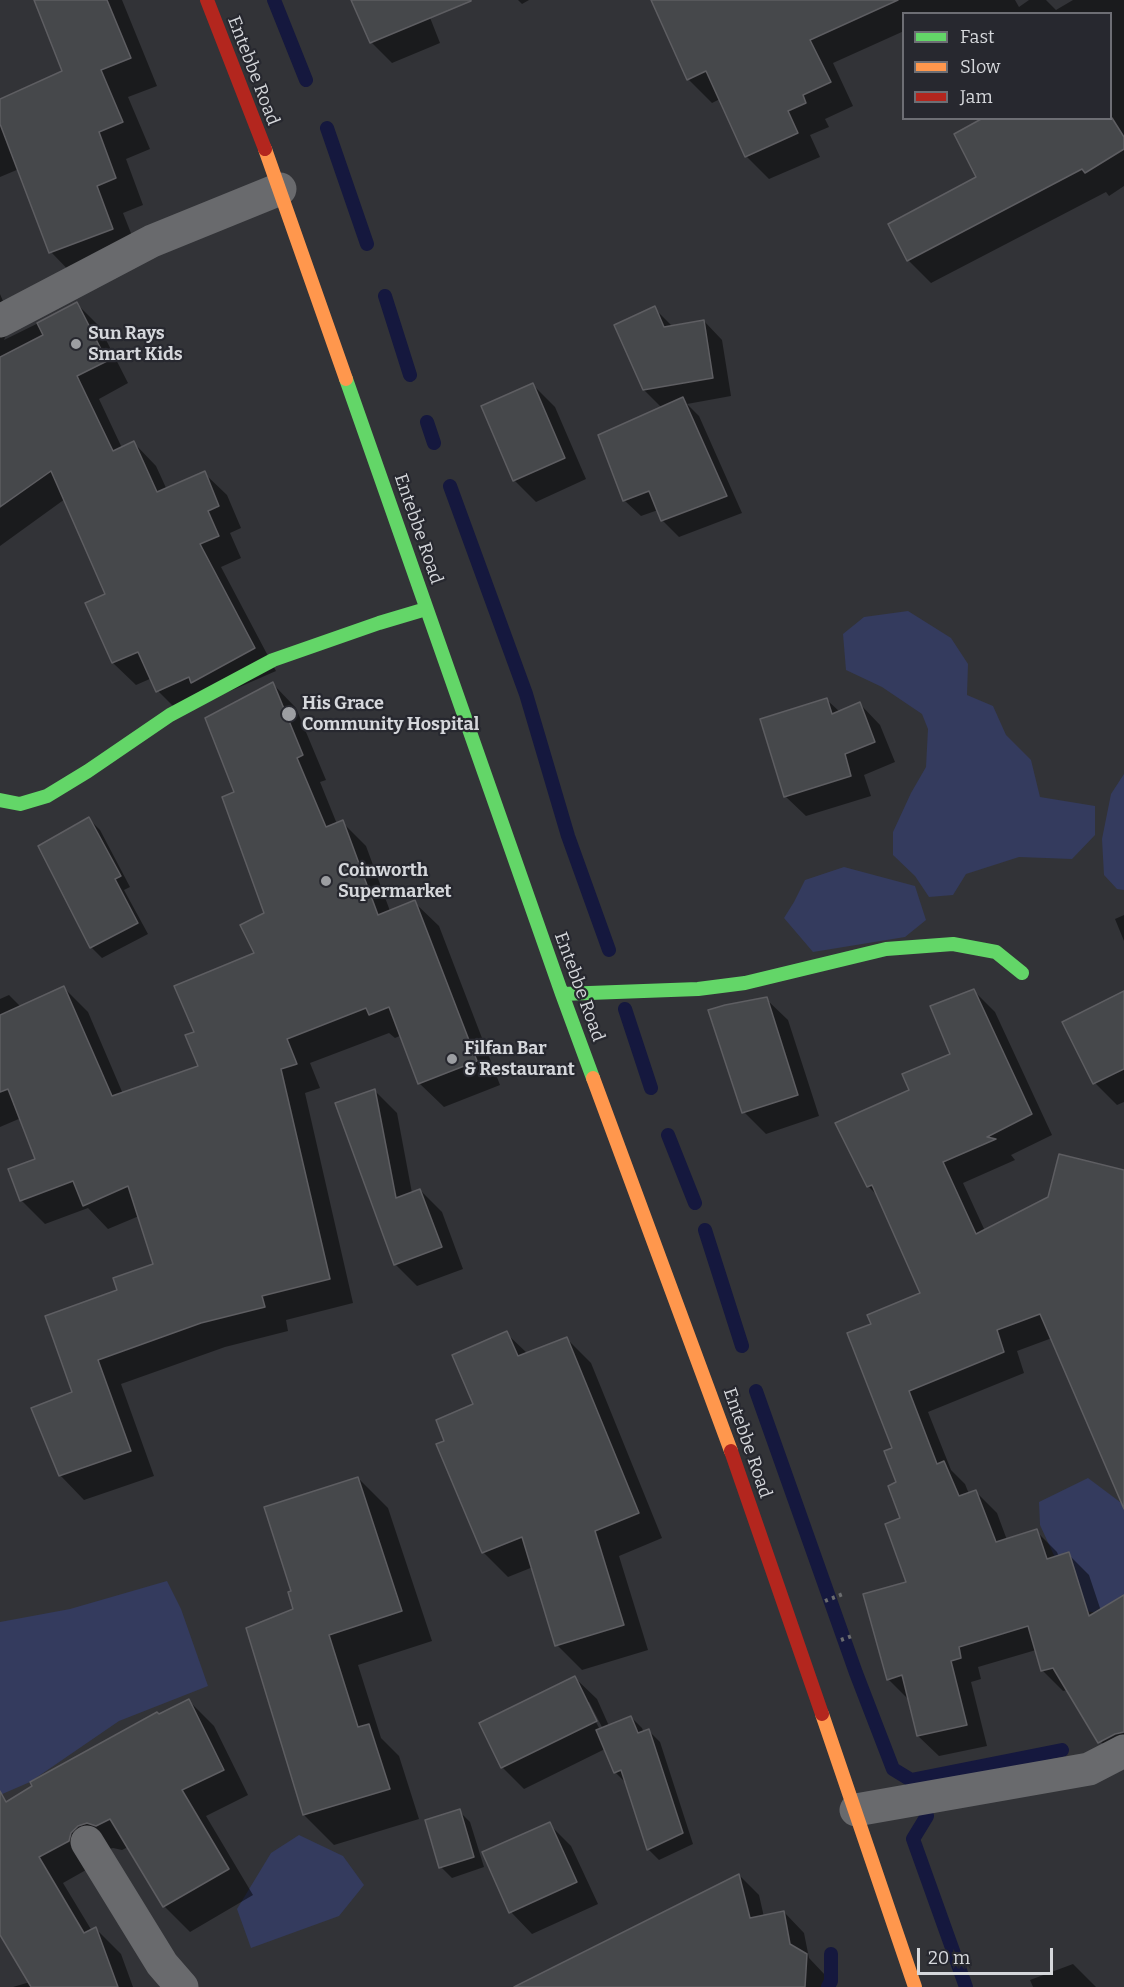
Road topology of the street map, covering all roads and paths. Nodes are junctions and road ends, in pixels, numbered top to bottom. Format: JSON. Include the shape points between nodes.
{"nodes":[{"id":1,"x":207,"y":0,"type":"edge"},
{"id":2,"x":280,"y":189,"type":"junction"},
{"id":3,"x":0,"y":321,"type":"edge"},
{"id":4,"x":426,"y":609,"type":"junction"},
{"id":5,"x":0,"y":800,"type":"edge"},
{"id":6,"x":1022,"y":973,"type":"dead end"},
{"id":7,"x":562,"y":994,"type":"junction"},
{"id":8,"x":843,"y":1594,"type":"dead end"},
{"id":9,"x":821,"y":1602,"type":"dead end"},
{"id":10,"x":855,"y":1635,"type":"dead end"},
{"id":11,"x":834,"y":1642,"type":"dead end"},
{"id":12,"x":1124,"y":1751,"type":"edge"},
{"id":13,"x":856,"y":1810,"type":"junction"},
{"id":14,"x":87,"y":1842,"type":"dead end"},
{"id":15,"x":909,"y":1985,"type":"edge"},
{"id":16,"x":182,"y":1987,"type":"edge"}],
"edges":[{"from":1,"to":2,"type":"main road","name":"Entebbe Road"},
{"from":2,"to":3,"type":"street","via":[[152,241]]},
{"from":2,"to":4,"type":"main road","name":"Entebbe Road"},
{"from":4,"to":5,"type":"main road","via":[[273,660],[170,715],[47,796],[20,804]]},
{"from":4,"to":7,"type":"main road","name":"Entebbe Road"},
{"from":6,"to":7,"type":"main road","via":[[996,952],[953,944],[886,949],[745,983],[698,989]]},
{"from":7,"to":13,"type":"main road","name":"Entebbe Road","via":[[707,1383]]},
{"from":8,"to":9,"type":"path"},
{"from":10,"to":11,"type":"path"},
{"from":12,"to":13,"type":"street","via":[[1089,1769]]},
{"from":13,"to":15,"type":"main road","name":"Entebbe Road"},
{"from":14,"to":16,"type":"street","via":[[162,1964]]}]}
